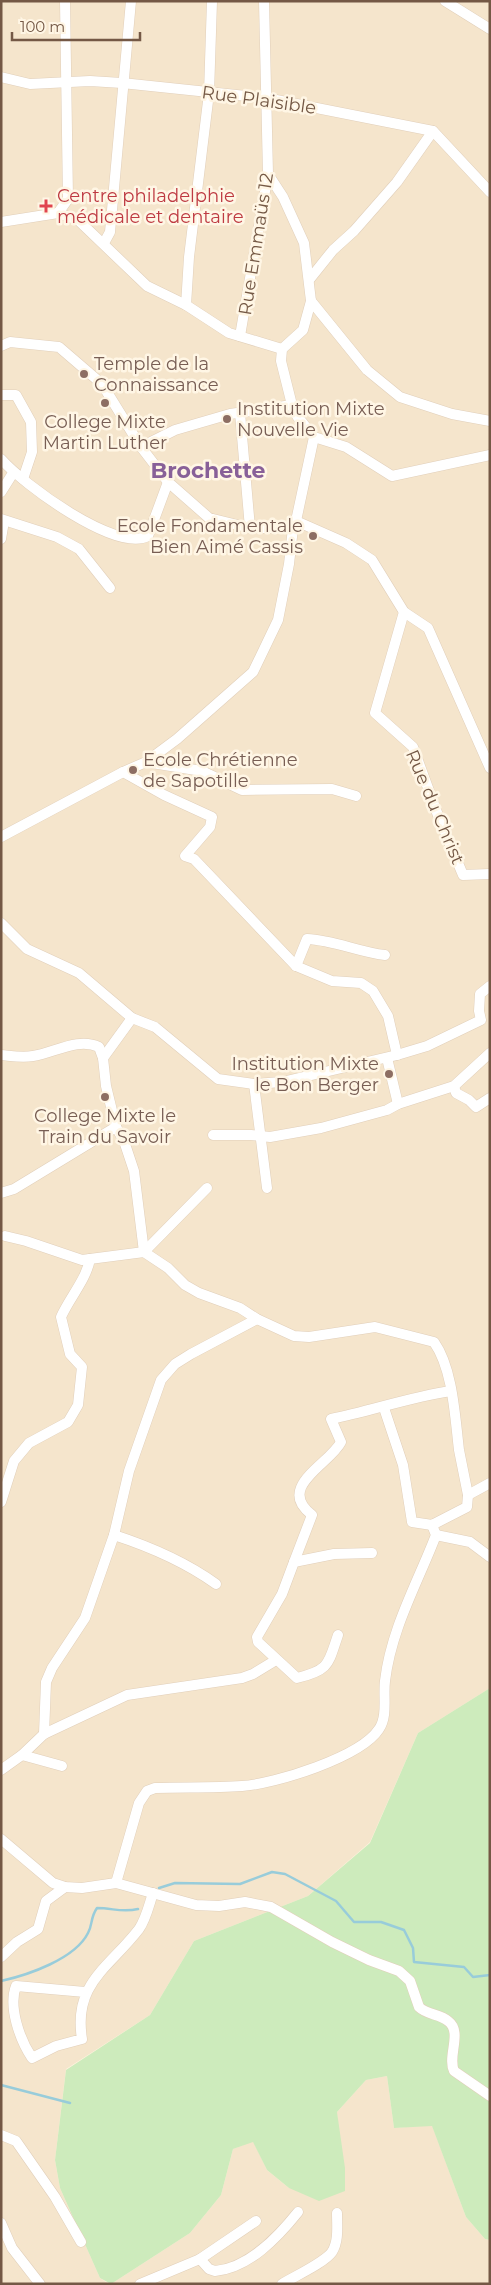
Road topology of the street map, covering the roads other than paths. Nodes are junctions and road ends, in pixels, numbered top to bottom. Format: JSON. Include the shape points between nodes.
{"nodes":[{"id":1,"x":64,"y":1,"type":"edge"},
{"id":2,"x":131,"y":1,"type":"edge"},
{"id":3,"x":212,"y":1,"type":"edge"},
{"id":4,"x":264,"y":1,"type":"edge"},
{"id":5,"x":445,"y":1,"type":"edge"},
{"id":6,"x":490,"y":29,"type":"edge"},
{"id":7,"x":1,"y":77,"type":"edge"},
{"id":8,"x":65,"y":82,"type":"junction"},
{"id":9,"x":122,"y":83,"type":"junction"},
{"id":10,"x":209,"y":92,"type":"junction"},
{"id":11,"x":266,"y":98,"type":"junction"},
{"id":12,"x":433,"y":131,"type":"junction"},
{"id":13,"x":268,"y":174,"type":"junction"},
{"id":14,"x":490,"y":192,"type":"edge"},
{"id":15,"x":58,"y":213,"type":"junction"},
{"id":16,"x":1,"y":222,"type":"edge"},
{"id":17,"x":104,"y":243,"type":"junction"},
{"id":18,"x":309,"y":280,"type":"junction"},
{"id":19,"x":311,"y":301,"type":"junction"},
{"id":20,"x":186,"y":304,"type":"junction"},
{"id":21,"x":240,"y":336,"type":"junction"},
{"id":22,"x":1,"y":346,"type":"edge"},
{"id":23,"x":282,"y":349,"type":"junction"},
{"id":24,"x":1,"y":395,"type":"edge"},
{"id":25,"x":292,"y":405,"type":"junction"},
{"id":26,"x":240,"y":413,"type":"junction"},
{"id":27,"x":490,"y":421,"type":"edge"},
{"id":28,"x":314,"y":437,"type":"junction"},
{"id":29,"x":141,"y":447,"type":"junction"},
{"id":30,"x":490,"y":455,"type":"edge"},
{"id":31,"x":1,"y":459,"type":"edge"},
{"id":32,"x":13,"y":473,"type":"junction"},
{"id":33,"x":23,"y":479,"type":"junction"},
{"id":34,"x":168,"y":482,"type":"junction"},
{"id":35,"x":1,"y":492,"type":"edge"},
{"id":36,"x":3,"y":520,"type":"edge"},
{"id":37,"x":295,"y":524,"type":"junction"},
{"id":38,"x":250,"y":528,"type":"junction"},
{"id":39,"x":1,"y":539,"type":"edge"},
{"id":40,"x":110,"y":588,"type":"dead end"},
{"id":41,"x":404,"y":612,"type":"junction"},
{"id":42,"x":146,"y":762,"type":"junction"},
{"id":43,"x":490,"y":768,"type":"edge"},
{"id":44,"x":123,"y":772,"type":"junction"},
{"id":45,"x":356,"y":796,"type":"dead end"},
{"id":46,"x":1,"y":837,"type":"edge"},
{"id":47,"x":490,"y":874,"type":"edge"},
{"id":48,"x":1,"y":924,"type":"edge"},
{"id":49,"x":385,"y":955,"type":"dead end"},
{"id":50,"x":296,"y":966,"type":"junction"},
{"id":51,"x":490,"y":986,"type":"edge"},
{"id":52,"x":132,"y":1018,"type":"junction"},
{"id":53,"x":490,"y":1054,"type":"edge"},
{"id":54,"x":1,"y":1055,"type":"edge"},
{"id":55,"x":392,"y":1057,"type":"junction"},
{"id":56,"x":103,"y":1058,"type":"junction"},
{"id":57,"x":254,"y":1084,"type":"junction"},
{"id":58,"x":454,"y":1086,"type":"junction"},
{"id":59,"x":490,"y":1098,"type":"edge"},
{"id":60,"x":398,"y":1104,"type":"junction"},
{"id":61,"x":116,"y":1127,"type":"junction"},
{"id":62,"x":213,"y":1135,"type":"dead end"},
{"id":63,"x":259,"y":1136,"type":"junction"},
{"id":64,"x":207,"y":1188,"type":"dead end"},
{"id":65,"x":267,"y":1188,"type":"dead end"},
{"id":66,"x":1,"y":1193,"type":"edge"},
{"id":67,"x":4,"y":1236,"type":"dead end"},
{"id":68,"x":144,"y":1252,"type":"junction"},
{"id":69,"x":90,"y":1259,"type":"junction"},
{"id":70,"x":256,"y":1319,"type":"junction"},
{"id":71,"x":450,"y":1391,"type":"junction"},
{"id":72,"x":384,"y":1408,"type":"junction"},
{"id":73,"x":490,"y":1483,"type":"edge"},
{"id":74,"x":468,"y":1495,"type":"junction"},
{"id":75,"x":1,"y":1502,"type":"edge"},
{"id":76,"x":434,"y":1530,"type":"junction"},
{"id":77,"x":114,"y":1535,"type":"junction"},
{"id":78,"x":372,"y":1553,"type":"dead end"},
{"id":79,"x":490,"y":1557,"type":"edge"},
{"id":80,"x":294,"y":1562,"type":"junction"},
{"id":81,"x":216,"y":1584,"type":"dead end"},
{"id":82,"x":338,"y":1635,"type":"dead end"},
{"id":83,"x":276,"y":1660,"type":"junction"},
{"id":84,"x":44,"y":1734,"type":"junction"},
{"id":85,"x":22,"y":1755,"type":"junction"},
{"id":86,"x":62,"y":1766,"type":"dead end"},
{"id":87,"x":1,"y":1770,"type":"edge"},
{"id":88,"x":1,"y":1839,"type":"edge"},
{"id":89,"x":116,"y":1883,"type":"junction"},
{"id":90,"x":66,"y":1887,"type":"junction"},
{"id":91,"x":153,"y":1893,"type":"junction"},
{"id":92,"x":1,"y":1957,"type":"edge"},
{"id":93,"x":85,"y":1992,"type":"junction"},
{"id":94,"x":490,"y":2096,"type":"edge"},
{"id":95,"x":1,"y":2135,"type":"edge"},
{"id":96,"x":298,"y":2212,"type":"dead end"},
{"id":97,"x":337,"y":2213,"type":"dead end"},
{"id":98,"x":256,"y":2221,"type":"dead end"},
{"id":99,"x":1,"y":2223,"type":"edge"},
{"id":100,"x":81,"y":2242,"type":"dead end"},
{"id":101,"x":200,"y":2259,"type":"junction"},
{"id":102,"x":40,"y":2284,"type":"edge"},
{"id":103,"x":140,"y":2284,"type":"edge"},
{"id":104,"x":282,"y":2284,"type":"edge"}],
"edges":[{"from":1,"to":8,"type":"street"},
{"from":2,"to":9,"type":"street"},
{"from":3,"to":10,"type":"street"},
{"from":4,"to":11,"type":"street","name":"Rue Emmaüs 12"},
{"from":5,"to":6,"type":"street"},
{"from":7,"to":8,"type":"street","name":"Rue Plaisible","via":[[30,84]]},
{"from":8,"to":9,"type":"street","name":"Rue Plaisible"},
{"from":8,"to":15,"type":"street","via":[[68,199]]},
{"from":9,"to":10,"type":"street","name":"Rue Plaisible"},
{"from":9,"to":17,"type":"street","via":[[110,232]]},
{"from":10,"to":11,"type":"street","name":"Rue Plaisible"},
{"from":10,"to":20,"type":"street"},
{"from":11,"to":12,"type":"street","name":"Rue Plaisible"},
{"from":11,"to":13,"type":"street","name":"Rue Emmaüs 12"},
{"from":12,"to":14,"type":"street"},
{"from":12,"to":18,"type":"street","via":[[397,182]]},
{"from":13,"to":18,"type":"street","via":[[283,197],[304,243]]},
{"from":13,"to":21,"type":"street","name":"Rue Emmaüs 12"},
{"from":15,"to":16,"type":"street"},
{"from":15,"to":17,"type":"street","via":[[78,220]]},
{"from":17,"to":20,"type":"street","via":[[147,286]]},
{"from":18,"to":19,"type":"street"},
{"from":19,"to":23,"type":"street","via":[[303,330]]},
{"from":19,"to":27,"type":"street","via":[[367,370],[400,397],[452,414]]},
{"from":20,"to":21,"type":"street","via":[[229,333]]},
{"from":21,"to":23,"type":"street"},
{"from":22,"to":29,"type":"street","via":[[10,342],[59,347],[102,384]]},
{"from":23,"to":25,"type":"street","via":[[280,361]]},
{"from":24,"to":33,"type":"street","via":[[16,395],[31,422],[32,452]]},
{"from":25,"to":26,"type":"street"},
{"from":25,"to":28,"type":"street"},
{"from":26,"to":29,"type":"street","via":[[176,430]]},
{"from":26,"to":38,"type":"street"},
{"from":28,"to":30,"type":"street","via":[[346,447],[392,476]]},
{"from":28,"to":37,"type":"street"},
{"from":29,"to":34,"type":"street"},
{"from":31,"to":32,"type":"street"},
{"from":32,"to":33,"type":"street"},
{"from":32,"to":35,"type":"street"},
{"from":33,"to":34,"type":"street","via":[[70,513],[112,535],[141,540],[148,536]]},
{"from":34,"to":38,"type":"street","via":[[209,518]]},
{"from":36,"to":39,"type":"street"},
{"from":36,"to":40,"type":"street","via":[[57,537],[79,549]]},
{"from":37,"to":38,"type":"street"},
{"from":37,"to":41,"type":"street","via":[[346,543],[372,560]]},
{"from":37,"to":42,"type":"street","via":[[278,620],[253,672]]},
{"from":41,"to":43,"type":"street","via":[[428,628]]},
{"from":41,"to":47,"type":"street","name":"Rue du Christ","via":[[375,713],[413,747],[463,874]]},
{"from":42,"to":44,"type":"street"},
{"from":42,"to":45,"type":"street","via":[[202,771],[242,790],[332,789]]},
{"from":44,"to":46,"type":"street"},
{"from":44,"to":50,"type":"street","via":[[212,817],[210,827],[185,856],[194,859]]},
{"from":48,"to":52,"type":"street","via":[[27,949],[79,973]]},
{"from":49,"to":50,"type":"street","via":[[307,940]]},
{"from":50,"to":55,"type":"street","via":[[332,981],[361,983],[373,991],[388,1016]]},
{"from":51,"to":55,"type":"street","via":[[480,994],[482,1020],[427,1046]]},
{"from":52,"to":56,"type":"street"},
{"from":52,"to":57,"type":"street","via":[[155,1027],[218,1079]]},
{"from":53,"to":58,"type":"street"},
{"from":54,"to":56,"type":"street","via":[[36,1056],[79,1043],[91,1043],[99,1046]]},
{"from":55,"to":57,"type":"street","via":[[282,1082]]},
{"from":55,"to":60,"type":"street"},
{"from":56,"to":61,"type":"street"},
{"from":57,"to":63,"type":"street"},
{"from":58,"to":59,"type":"street","via":[[456,1094],[476,1107]]},
{"from":58,"to":60,"type":"street"},
{"from":60,"to":63,"type":"street","via":[[321,1128]]},
{"from":61,"to":66,"type":"street","via":[[14,1189]]},
{"from":61,"to":68,"type":"street","via":[[134,1171]]},
{"from":62,"to":63,"type":"street"},
{"from":63,"to":65,"type":"street"},
{"from":64,"to":68,"type":"street"},
{"from":67,"to":69,"type":"street","via":[[82,1260]]},
{"from":68,"to":69,"type":"street"},
{"from":68,"to":70,"type":"street","via":[[192,1289],[240,1308]]},
{"from":69,"to":75,"type":"street","via":[[87,1273],[61,1317],[70,1354],[82,1367],[78,1405],[68,1422],[28,1443],[14,1461]]},
{"from":70,"to":71,"type":"street","via":[[300,1338],[375,1327],[427,1339],[438,1349]]},
{"from":70,"to":77,"type":"street","via":[[183,1359],[162,1380],[129,1471]]},
{"from":71,"to":72,"type":"street"},
{"from":71,"to":74,"type":"street"},
{"from":72,"to":76,"type":"street","via":[[403,1465],[412,1522]]},
{"from":72,"to":80,"type":"street","via":[[331,1419],[341,1442],[318,1465],[299,1494],[301,1504],[312,1515]]},
{"from":73,"to":74,"type":"street"},
{"from":74,"to":76,"type":"street","via":[[467,1507]]},
{"from":76,"to":79,"type":"street","via":[[470,1542]]},
{"from":76,"to":89,"type":"street","via":[[420,1578],[390,1651],[384,1681],[384,1718],[371,1739],[340,1757],[281,1779],[243,1786],[155,1788],[147,1791],[139,1803]]},
{"from":77,"to":81,"type":"street","via":[[158,1550],[192,1567]]},
{"from":77,"to":84,"type":"street","via":[[85,1618],[46,1682]]},
{"from":78,"to":80,"type":"street","via":[[334,1554]]},
{"from":80,"to":83,"type":"street","via":[[282,1594],[257,1637]]},
{"from":82,"to":83,"type":"street","via":[[327,1666],[313,1674],[297,1678]]},
{"from":83,"to":84,"type":"street","via":[[242,1678],[128,1695]]},
{"from":84,"to":85,"type":"street"},
{"from":85,"to":86,"type":"street"},
{"from":85,"to":87,"type":"street"},
{"from":88,"to":90,"type":"street","via":[[53,1883]]},
{"from":89,"to":90,"type":"street"},
{"from":89,"to":91,"type":"street"},
{"from":90,"to":92,"type":"street","via":[[46,1901],[38,1929],[16,1942]]},
{"from":91,"to":93,"type":"street","via":[[140,1927]]},
{"from":91,"to":94,"type":"street","via":[[196,1905],[245,1902],[271,1907],[332,1942],[399,1971],[410,1981],[419,2007],[448,2020],[453,2027],[454,2071]]},
{"from":93,"to":93,"type":"street","via":[[79,2021],[82,2039],[56,2046],[32,2058],[26,2049],[15,2012],[12,1996],[16,1986]]},
{"from":95,"to":100,"type":"street","via":[[16,2142],[55,2197]]},
{"from":96,"to":101,"type":"street","via":[[280,2234],[242,2262],[215,2271],[208,2269]]},
{"from":97,"to":104,"type":"street","via":[[337,2238],[332,2252]]},
{"from":98,"to":101,"type":"street"},
{"from":99,"to":102,"type":"street","via":[[12,2248]]},
{"from":101,"to":103,"type":"street"}]}
